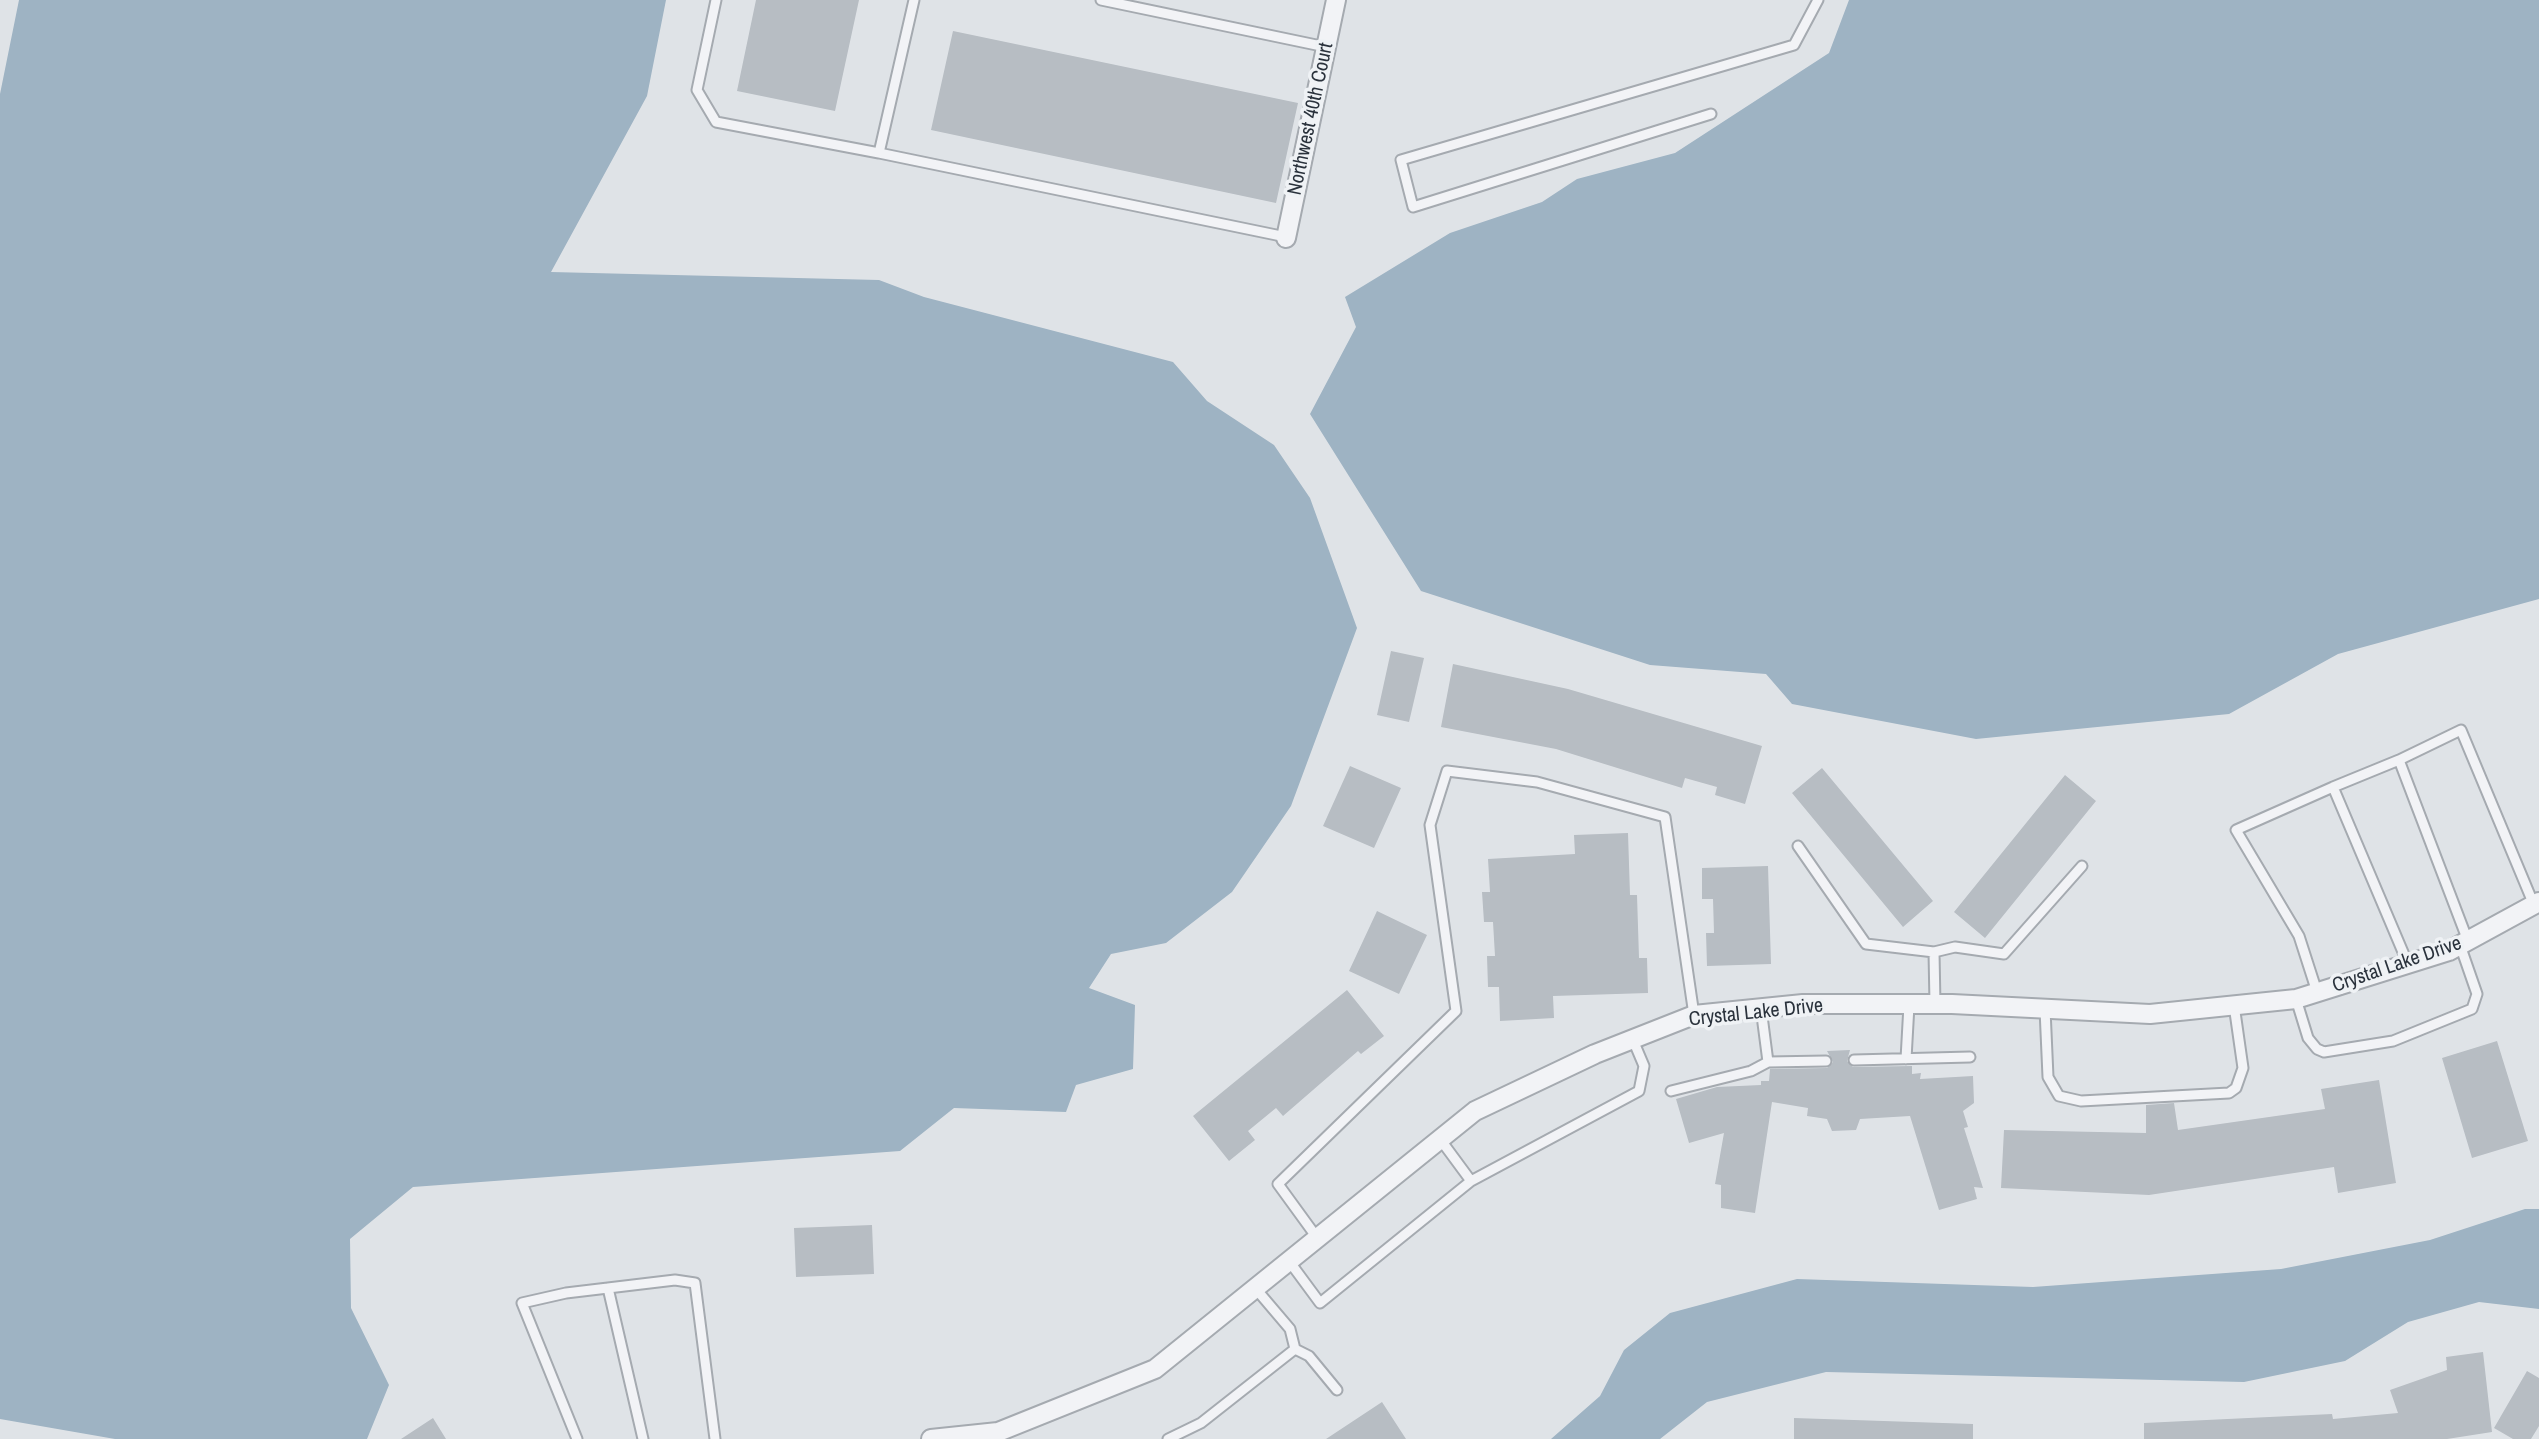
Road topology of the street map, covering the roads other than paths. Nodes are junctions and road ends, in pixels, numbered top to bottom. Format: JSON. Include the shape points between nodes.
{"nodes":[{"id":1,"x":716,"y":0,"type":"edge"},
{"id":2,"x":914,"y":0,"type":"edge"},
{"id":3,"x":1101,"y":0,"type":"edge"},
{"id":4,"x":1336,"y":0,"type":"edge"},
{"id":5,"x":1818,"y":0,"type":"edge"},
{"id":6,"x":1326,"y":47,"type":"junction"},
{"id":7,"x":1711,"y":114,"type":"dead end"},
{"id":8,"x":879,"y":153,"type":"junction"},
{"id":9,"x":1286,"y":238,"type":"joint"},
{"id":10,"x":2399,"y":760,"type":"junction"},
{"id":11,"x":2333,"y":787,"type":"junction"},
{"id":12,"x":1798,"y":846,"type":"dead end"},
{"id":13,"x":2082,"y":866,"type":"dead end"},
{"id":14,"x":2536,"y":904,"type":"edge"},
{"id":15,"x":2464,"y":943,"type":"junction"},
{"id":16,"x":1934,"y":952,"type":"junction"},
{"id":17,"x":2408,"y":964,"type":"junction"},
{"id":18,"x":2317,"y":992,"type":"junction"},
{"id":19,"x":2296,"y":999,"type":"junction"},
{"id":20,"x":1935,"y":1004,"type":"junction"},
{"id":21,"x":1909,"y":1005,"type":"junction"},
{"id":22,"x":2234,"y":1005,"type":"junction"},
{"id":23,"x":1761,"y":1008,"type":"junction"},
{"id":24,"x":2045,"y":1009,"type":"junction"},
{"id":25,"x":1694,"y":1015,"type":"junction"},
{"id":26,"x":1633,"y":1040,"type":"junction"},
{"id":27,"x":1970,"y":1057,"type":"dead end"},
{"id":28,"x":1906,"y":1059,"type":"junction"},
{"id":29,"x":1854,"y":1060,"type":"dead end"},
{"id":30,"x":1826,"y":1061,"type":"dead end"},
{"id":31,"x":1768,"y":1062,"type":"junction"},
{"id":32,"x":1671,"y":1091,"type":"dead end"},
{"id":33,"x":1440,"y":1139,"type":"junction"},
{"id":34,"x":1471,"y":1181,"type":"junction"},
{"id":35,"x":1318,"y":1239,"type":"junction"},
{"id":36,"x":1289,"y":1261,"type":"junction"},
{"id":37,"x":608,"y":1288,"type":"junction"},
{"id":38,"x":1256,"y":1289,"type":"junction"},
{"id":39,"x":1295,"y":1349,"type":"junction"},
{"id":40,"x":1337,"y":1390,"type":"dead end"},
{"id":41,"x":979,"y":1437,"type":"edge"},
{"id":42,"x":577,"y":1439,"type":"edge"},
{"id":43,"x":643,"y":1439,"type":"edge"},
{"id":44,"x":715,"y":1439,"type":"edge"},
{"id":45,"x":931,"y":1439,"type":"edge"},
{"id":46,"x":1168,"y":1439,"type":"edge"}],
"edges":[{"from":1,"to":8,"type":"lane","via":[[697,90],[716,122]]},
{"from":2,"to":8,"type":"lane"},
{"from":3,"to":6,"type":"lane"},
{"from":4,"to":6,"type":"street","name":"Northwest 40th Court"},
{"from":5,"to":7,"type":"lane","via":[[1794,45],[1401,160],[1413,207]]},
{"from":6,"to":9,"type":"street","name":"Northwest 40th Court"},
{"from":8,"to":9,"type":"lane"},
{"from":10,"to":11,"type":"lane"},
{"from":10,"to":14,"type":"lane","via":[[2461,730]]},
{"from":10,"to":15,"type":"lane"},
{"from":11,"to":17,"type":"lane"},
{"from":11,"to":18,"type":"lane","via":[[2236,830],[2299,936]]},
{"from":12,"to":16,"type":"lane","via":[[1866,944]]},
{"from":13,"to":16,"type":"lane","via":[[2004,954],[1955,947]]},
{"from":14,"to":15,"type":"street","name":"Crystal Lake Drive"},
{"from":15,"to":17,"type":"street","name":"Crystal Lake Drive"},
{"from":15,"to":19,"type":"lane","via":[[2477,994],[2472,1009],[2393,1041],[2317,1049],[2308,1038]]},
{"from":16,"to":20,"type":"lane"},
{"from":17,"to":18,"type":"street","name":"Crystal Lake Drive"},
{"from":18,"to":19,"type":"street","name":"Crystal Lake Drive"},
{"from":19,"to":22,"type":"street","name":"Crystal Lake Drive"},
{"from":20,"to":21,"type":"street","name":"Crystal Lake Drive"},
{"from":20,"to":24,"type":"street","name":"Crystal Lake Drive"},
{"from":21,"to":23,"type":"street","name":"Crystal Lake Drive"},
{"from":21,"to":28,"type":"lane"},
{"from":22,"to":24,"type":"street","name":"Crystal Lake Drive","via":[[2150,1014]]},
{"from":22,"to":24,"type":"lane","via":[[2243,1068],[2229,1093],[2081,1101],[2059,1096],[2048,1077]]},
{"from":23,"to":25,"type":"street","name":"Crystal Lake Drive"},
{"from":23,"to":31,"type":"lane"},
{"from":25,"to":26,"type":"street","name":"Crystal Lake Drive"},
{"from":25,"to":35,"type":"lane","via":[[1665,817],[1537,782],[1447,771],[1430,825],[1456,1011],[1278,1184]]},
{"from":26,"to":33,"type":"street","name":"Crystal Lake Drive","via":[[1475,1111]]},
{"from":26,"to":34,"type":"lane","via":[[1644,1066],[1639,1091]]},
{"from":27,"to":28,"type":"lane"},
{"from":28,"to":29,"type":"lane"},
{"from":30,"to":31,"type":"lane"},
{"from":31,"to":32,"type":"lane"},
{"from":33,"to":34,"type":"lane"},
{"from":33,"to":35,"type":"street","name":"Crystal Lake Drive"},
{"from":34,"to":36,"type":"lane","via":[[1320,1303]]},
{"from":35,"to":36,"type":"street","name":"Crystal Lake Drive"},
{"from":36,"to":38,"type":"street","name":"Crystal Lake Drive"},
{"from":37,"to":42,"type":"lane","via":[[522,1303]]},
{"from":37,"to":43,"type":"lane"},
{"from":37,"to":44,"type":"lane","via":[[675,1280],[695,1283]]},
{"from":38,"to":39,"type":"lane","via":[[1290,1329]]},
{"from":38,"to":41,"type":"street","name":"Crystal Lake Drive","via":[[1155,1369]]},
{"from":39,"to":40,"type":"lane","via":[[1309,1356]]},
{"from":39,"to":46,"type":"lane","via":[[1201,1423]]},
{"from":41,"to":45,"type":"street","name":"Crystal Lake Drive"}]}
